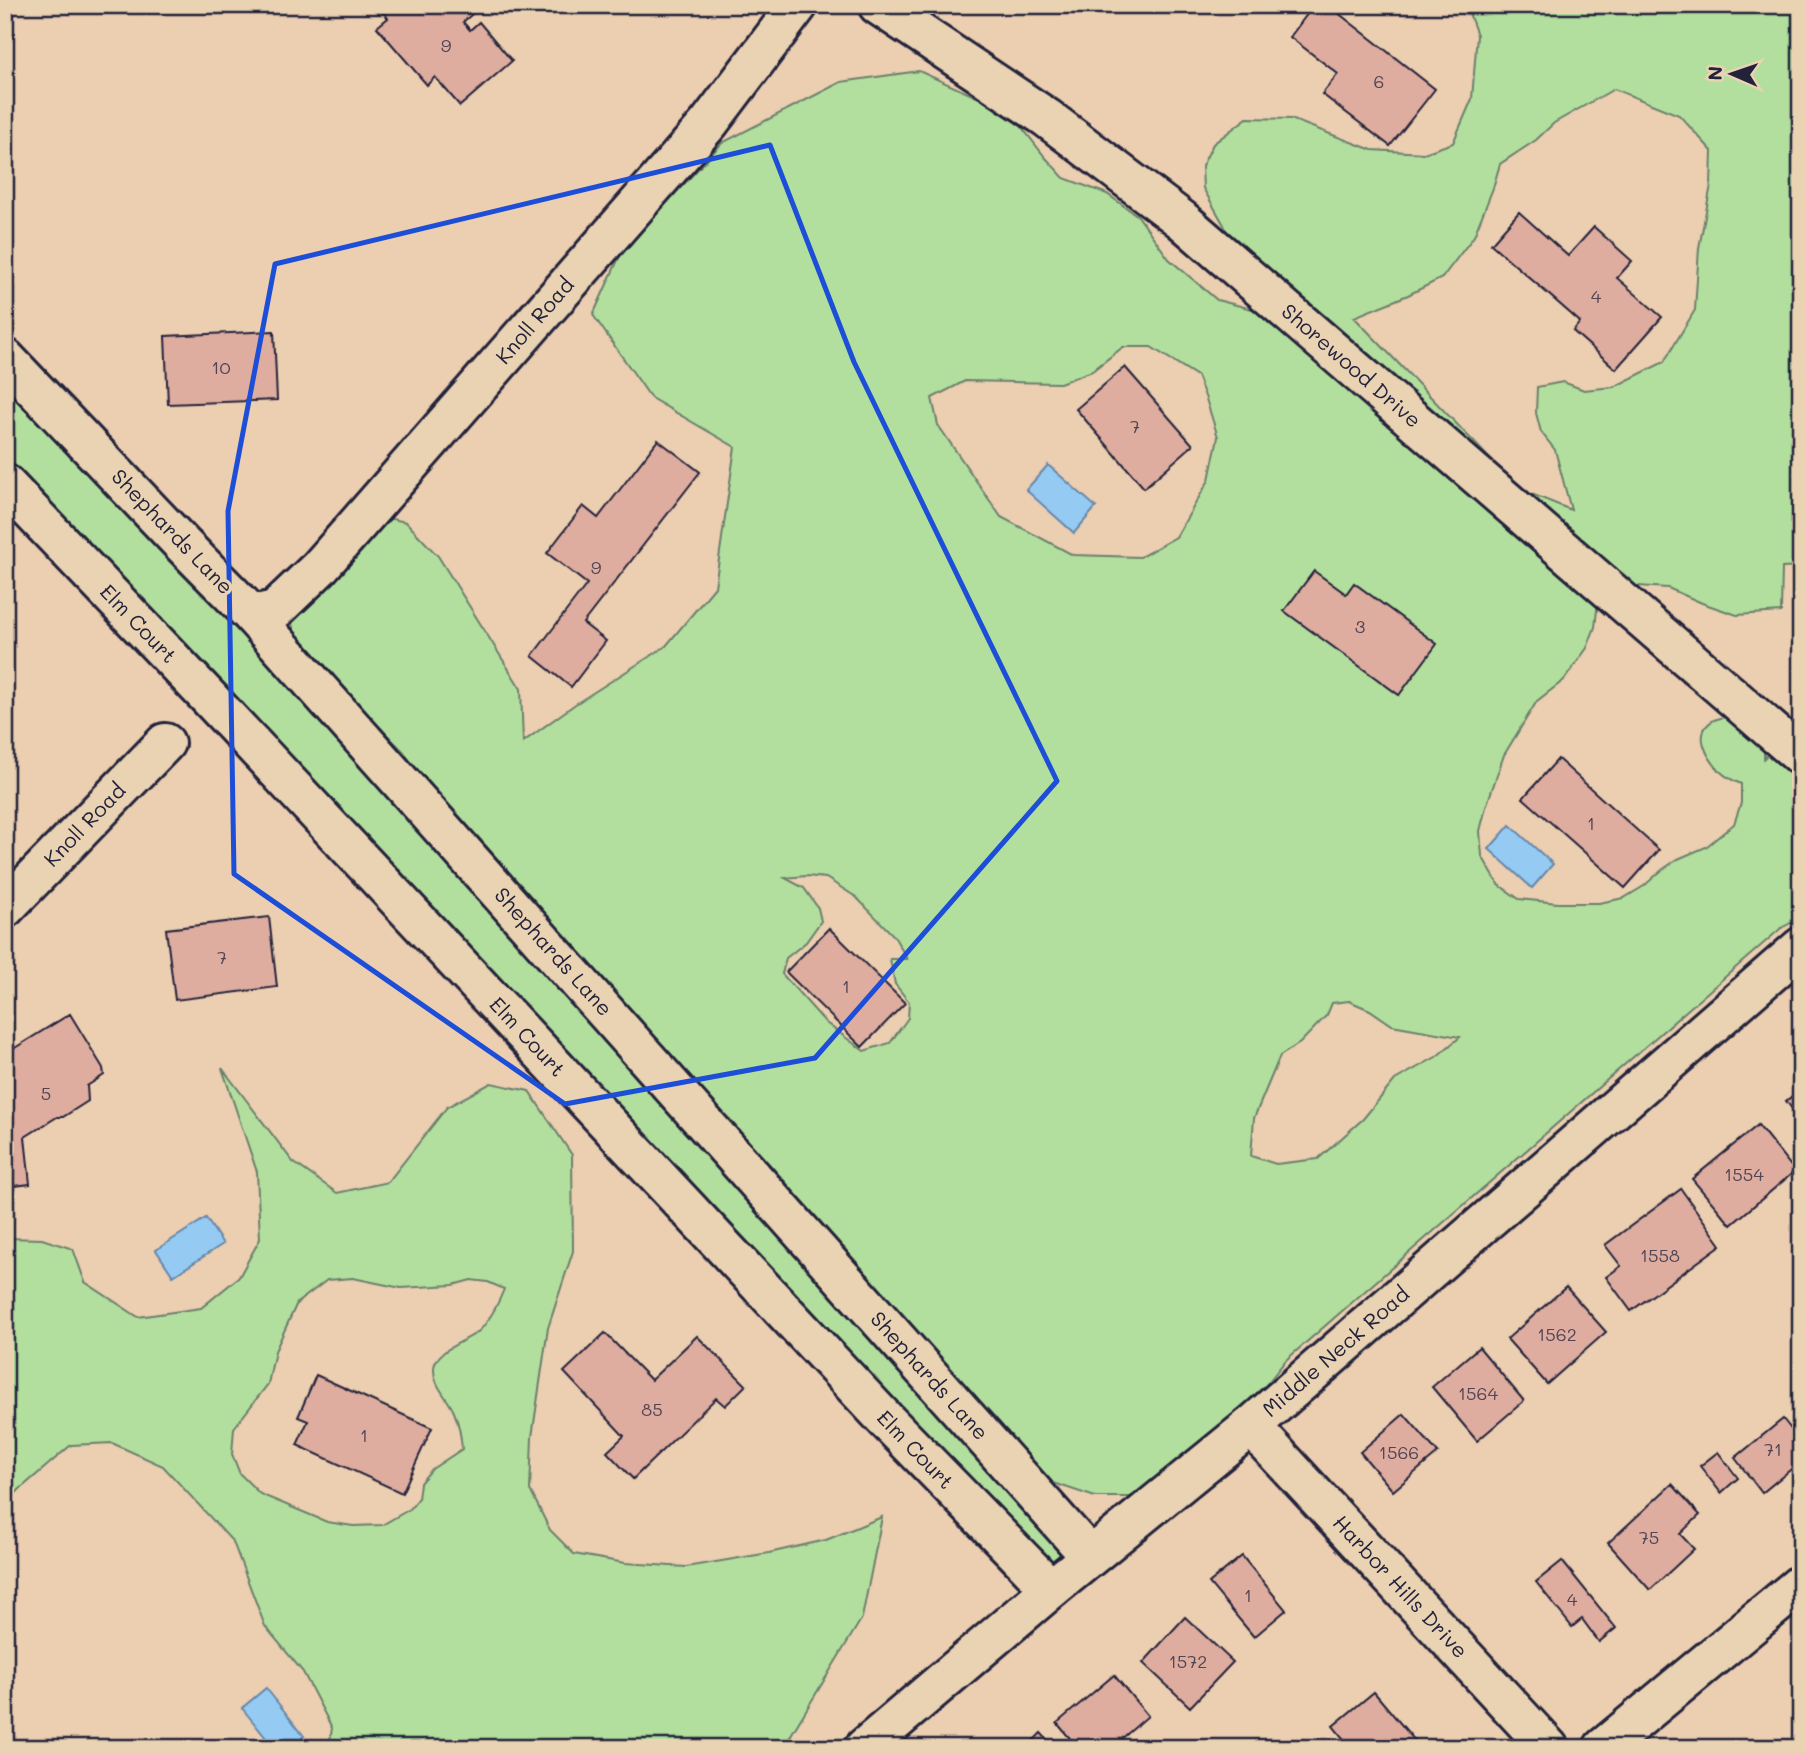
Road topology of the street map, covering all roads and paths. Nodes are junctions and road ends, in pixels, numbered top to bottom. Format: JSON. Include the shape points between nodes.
{"nodes":[{"id":1,"x":798,"y":5,"type":"edge"},
{"id":2,"x":878,"y":5,"type":"edge"},
{"id":3,"x":5,"y":358,"type":"edge"},
{"id":4,"x":5,"y":484,"type":"edge"},
{"id":5,"x":252,"y":615,"type":"junction"},
{"id":6,"x":165,"y":743,"type":"dead end"},
{"id":7,"x":1801,"y":756,"type":"edge"},
{"id":8,"x":5,"y":908,"type":"edge"},
{"id":9,"x":1801,"y":947,"type":"edge"},
{"id":10,"x":1251,"y":1426,"type":"junction"},
{"id":11,"x":1090,"y":1556,"type":"junction"},
{"id":12,"x":1801,"y":1584,"type":"edge"},
{"id":13,"x":1051,"y":1589,"type":"junction"},
{"id":14,"x":864,"y":1748,"type":"edge"},
{"id":15,"x":1549,"y":1748,"type":"edge"},
{"id":16,"x":1603,"y":1748,"type":"edge"}],
"edges":[{"from":1,"to":5,"type":"street","name":"Knoll Road","via":[[709,123],[318,568],[275,610]]},
{"from":2,"to":7,"type":"street","name":"Shorewood Drive","via":[[1046,118],[1182,220]]},
{"from":3,"to":5,"type":"street","name":"Shephards Lane"},
{"from":4,"to":13,"type":"street","name":"Elm Court","via":[[886,1420]]},
{"from":5,"to":11,"type":"street","name":"Shephards Lane"},
{"from":6,"to":8,"type":"street","name":"Knoll Road"},
{"from":9,"to":10,"type":"street","name":"Middle Neck Road"},
{"from":10,"to":11,"type":"street","name":"Middle Neck Road"},
{"from":10,"to":15,"type":"street","name":"Harbor Hills Drive"},
{"from":11,"to":13,"type":"street","name":"Middle Neck Road"},
{"from":12,"to":16,"type":"street"},
{"from":13,"to":14,"type":"street","name":"Middle Neck Road"}]}
